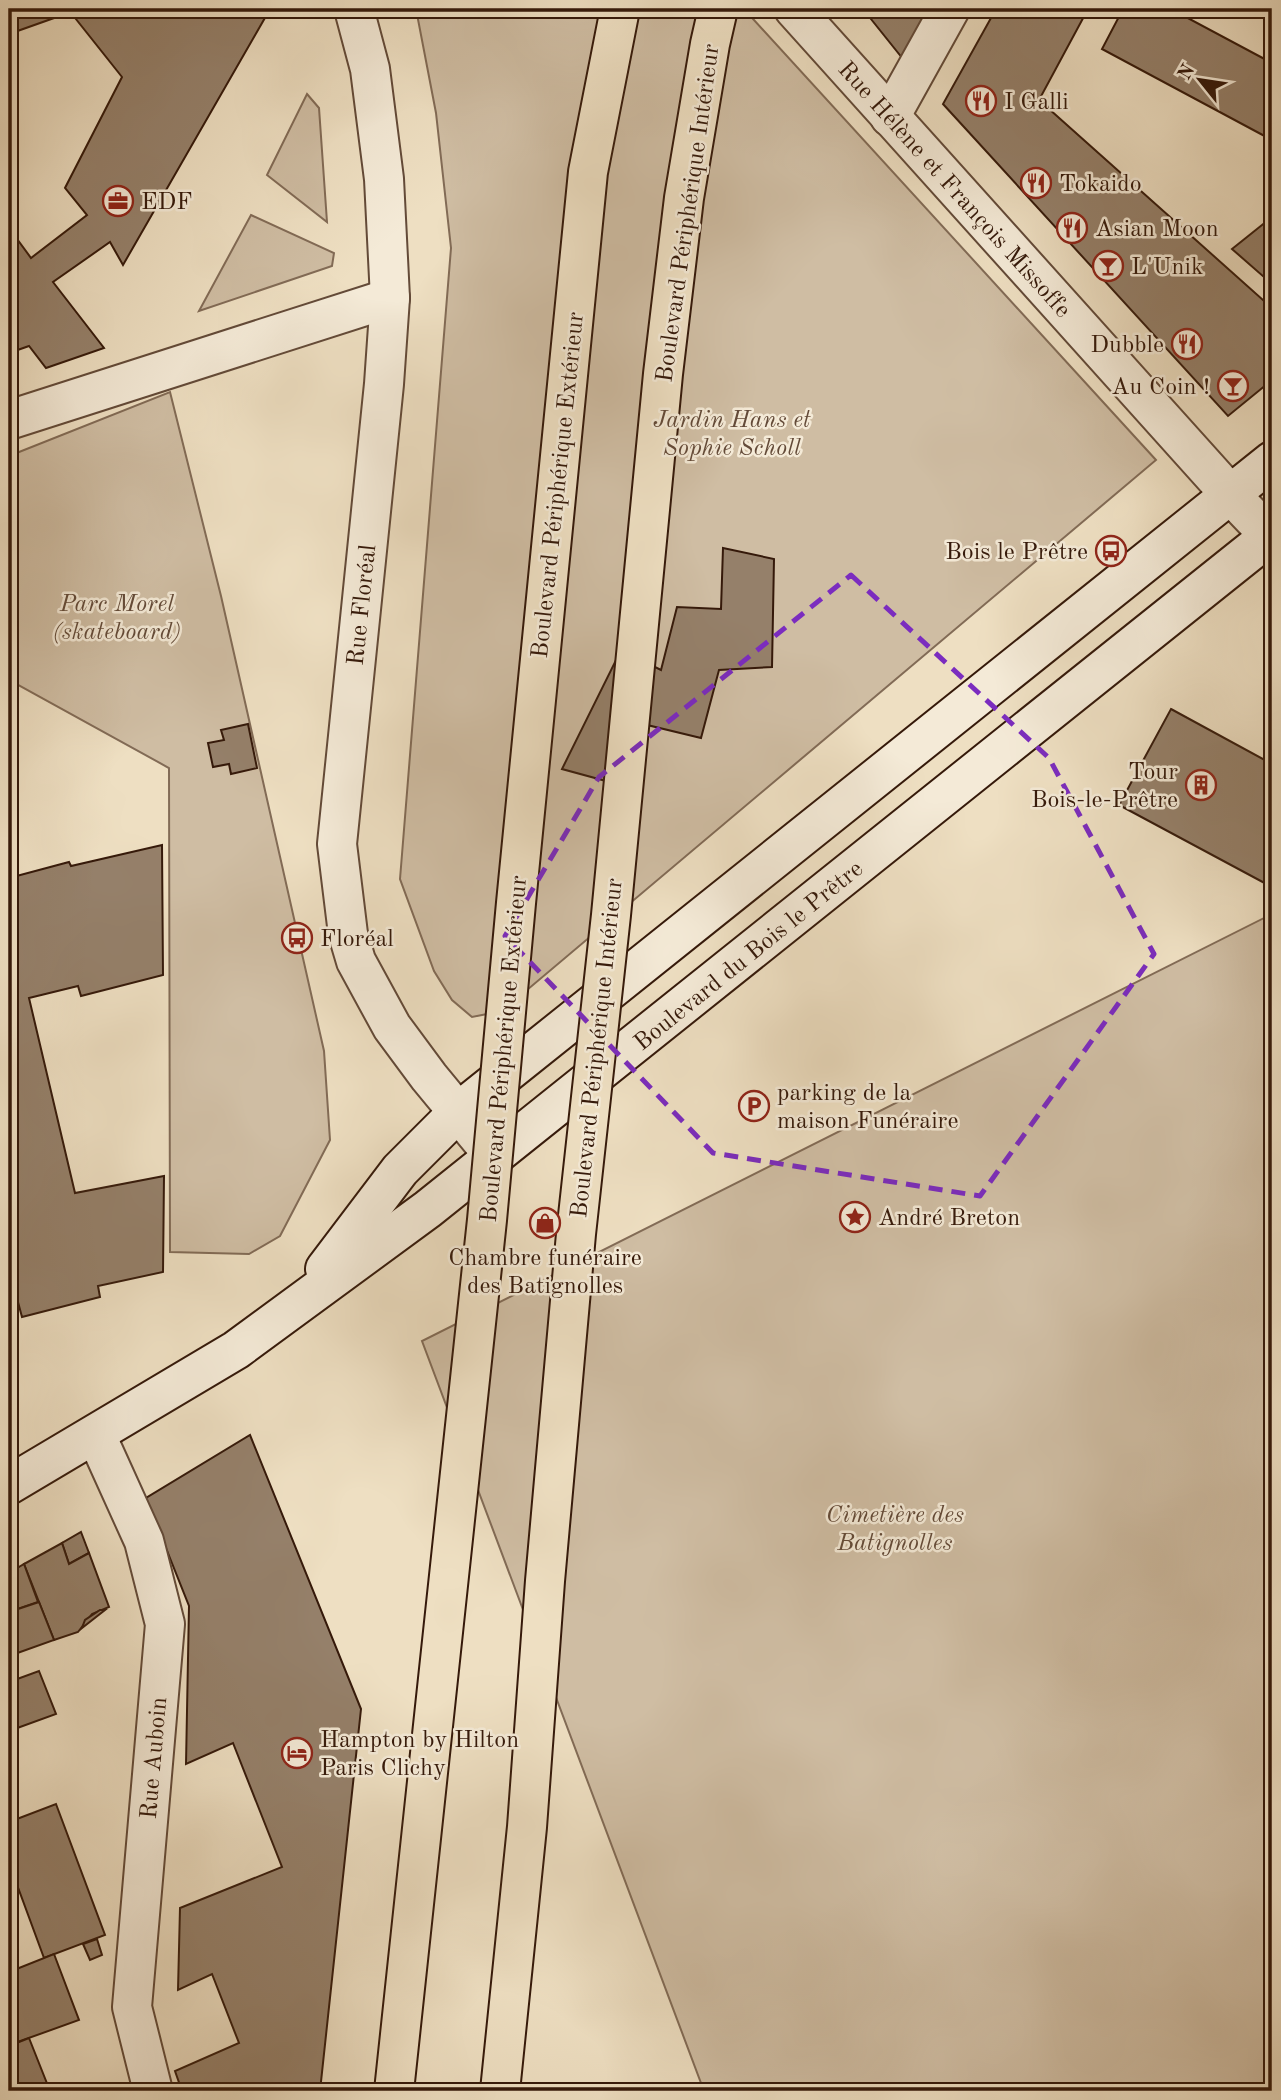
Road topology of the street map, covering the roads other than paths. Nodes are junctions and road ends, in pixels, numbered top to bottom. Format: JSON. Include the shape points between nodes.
{"nodes":[{"id":1,"x":354,"y":9,"type":"edge"},
{"id":2,"x":620,"y":9,"type":"edge"},
{"id":3,"x":718,"y":9,"type":"edge"},
{"id":4,"x":794,"y":9,"type":"edge"},
{"id":5,"x":950,"y":9,"type":"edge"},
{"id":6,"x":890,"y":117,"type":"junction"},
{"id":7,"x":390,"y":298,"type":"junction"},
{"id":8,"x":9,"y":421,"type":"edge"},
{"id":9,"x":1272,"y":461,"type":"edge"},
{"id":10,"x":1230,"y":494,"type":"junction"},
{"id":11,"x":1272,"y":536,"type":"edge"},
{"id":12,"x":458,"y":1112,"type":"junction"},
{"id":13,"x":495,"y":1157,"type":"junction"},
{"id":14,"x":303,"y":1299,"type":"junction"},
{"id":15,"x":96,"y":1435,"type":"junction"},
{"id":16,"x":9,"y":1485,"type":"edge"},
{"id":17,"x":153,"y":2091,"type":"edge"},
{"id":18,"x":394,"y":2091,"type":"edge"},
{"id":19,"x":500,"y":2091,"type":"edge"}],
"edges":[{"from":1,"to":7,"type":"street","name":"Rue Floréal","via":[[370,69],[384,179]]},
{"from":2,"to":18,"type":"highway","name":"Boulevard Périphérique Extérieur","bridge":true,"via":[[588,172],[487,1220]]},
{"from":3,"to":19,"type":"highway","name":"Boulevard Périphérique Intérieur","bridge":true,"via":[[684,198],[663,374],[576,1234],[527,1827]]},
{"from":4,"to":6,"type":"street","name":"Rue Hélène et François Missoffe"},
{"from":5,"to":6,"type":"street"},
{"from":6,"to":10,"type":"street","name":"Rue Hélène et François Missoffe"},
{"from":7,"to":8,"type":"street"},
{"from":7,"to":12,"type":"street","name":"Rue Floréal","via":[[337,844],[348,934],[356,961],[392,1027]]},
{"from":9,"to":10,"type":"street"},
{"from":10,"to":11,"type":"street","name":"Rue Hélène et François Missoffe"},
{"from":10,"to":12,"type":"street"},
{"from":11,"to":13,"type":"street","name":"Boulevard du Bois le Prêtre"},
{"from":12,"to":13,"type":"street","name":"Rue Floréal"},
{"from":12,"to":14,"type":"street","via":[[400,1170]]},
{"from":13,"to":14,"type":"street","name":"Boulevard du Bois le Prêtre"},
{"from":14,"to":15,"type":"street","via":[[236,1350]]},
{"from":15,"to":16,"type":"street"},
{"from":15,"to":17,"type":"street","name":"Rue Auboin","via":[[144,1541],[165,1623],[132,2007]]}]}
